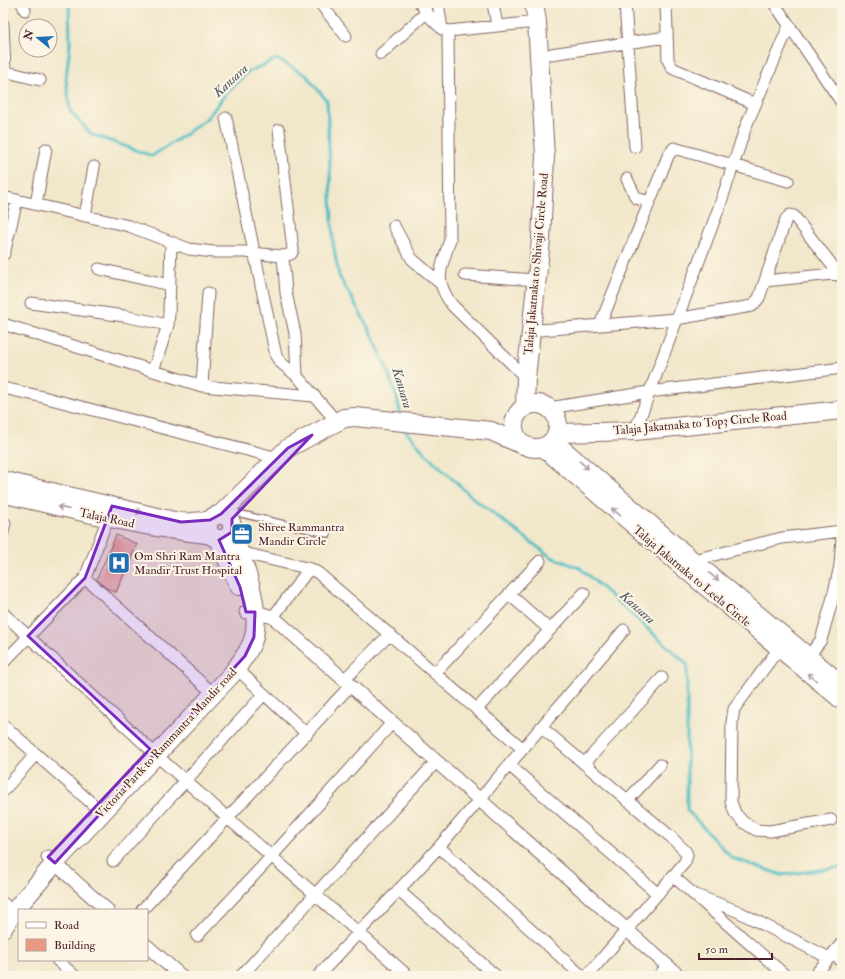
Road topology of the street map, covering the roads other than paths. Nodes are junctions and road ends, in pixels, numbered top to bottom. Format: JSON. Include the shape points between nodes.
{"nodes":[{"id":1,"x":320,"y":3,"type":"edge"},
{"id":2,"x":438,"y":3,"type":"edge"},
{"id":3,"x":493,"y":3,"type":"edge"},
{"id":4,"x":534,"y":3,"type":"edge"},
{"id":5,"x":545,"y":3,"type":"edge"},
{"id":6,"x":625,"y":3,"type":"edge"},
{"id":7,"x":666,"y":3,"type":"edge"},
{"id":8,"x":774,"y":3,"type":"edge"},
{"id":9,"x":424,"y":7,"type":"edge"},
{"id":10,"x":537,"y":22,"type":"junction"},
{"id":11,"x":3,"y":24,"type":"edge"},
{"id":12,"x":497,"y":26,"type":"junction"},
{"id":13,"x":789,"y":26,"type":"junction"},
{"id":14,"x":445,"y":30,"type":"junction"},
{"id":15,"x":346,"y":36,"type":"dead end"},
{"id":16,"x":667,"y":37,"type":"junction"},
{"id":17,"x":628,"y":43,"type":"junction"},
{"id":18,"x":380,"y":54,"type":"dead end"},
{"id":19,"x":551,"y":54,"type":"junction"},
{"id":20,"x":4,"y":71,"type":"edge"},
{"id":21,"x":40,"y":80,"type":"dead end"},
{"id":22,"x":842,"y":103,"type":"edge"},
{"id":23,"x":755,"y":104,"type":"junction"},
{"id":24,"x":226,"y":118,"type":"dead end"},
{"id":25,"x":279,"y":130,"type":"dead end"},
{"id":26,"x":635,"y":147,"type":"dead end"},
{"id":27,"x":46,"y":149,"type":"dead end"},
{"id":28,"x":733,"y":166,"type":"junction"},
{"id":29,"x":94,"y":167,"type":"dead end"},
{"id":30,"x":627,"y":179,"type":"dead end"},
{"id":31,"x":788,"y":181,"type":"dead end"},
{"id":32,"x":3,"y":197,"type":"edge"},
{"id":33,"x":17,"y":200,"type":"junction"},
{"id":34,"x":649,"y":202,"type":"junction"},
{"id":35,"x":36,"y":204,"type":"junction"},
{"id":36,"x":85,"y":216,"type":"junction"},
{"id":37,"x":394,"y":226,"type":"dead end"},
{"id":38,"x":171,"y":242,"type":"junction"},
{"id":39,"x":255,"y":253,"type":"junction"},
{"id":40,"x":4,"y":254,"type":"edge"},
{"id":41,"x":283,"y":256,"type":"junction"},
{"id":42,"x":99,"y":270,"type":"dead end"},
{"id":43,"x":465,"y":275,"type":"dead end"},
{"id":44,"x":841,"y":275,"type":"edge"},
{"id":45,"x":536,"y":280,"type":"junction"},
{"id":46,"x":765,"y":281,"type":"junction"},
{"id":47,"x":440,"y":283,"type":"junction"},
{"id":48,"x":170,"y":285,"type":"junction"},
{"id":49,"x":208,"y":293,"type":"dead end"},
{"id":50,"x":31,"y":303,"type":"dead end"},
{"id":51,"x":676,"y":319,"type":"junction"},
{"id":52,"x":3,"y":324,"type":"edge"},
{"id":53,"x":168,"y":325,"type":"junction"},
{"id":54,"x":600,"y":325,"type":"junction"},
{"id":55,"x":540,"y":330,"type":"junction"},
{"id":56,"x":842,"y":368,"type":"edge"},
{"id":57,"x":154,"y":371,"type":"junction"},
{"id":58,"x":297,"y":376,"type":"junction"},
{"id":59,"x":526,"y":378,"type":"junction"},
{"id":60,"x":202,"y":386,"type":"junction"},
{"id":61,"x":3,"y":388,"type":"edge"},
{"id":62,"x":649,"y":392,"type":"junction"},
{"id":63,"x":314,"y":396,"type":"junction"},
{"id":64,"x":531,"y":409,"type":"junction"},
{"id":65,"x":842,"y":410,"type":"edge"},
{"id":66,"x":337,"y":422,"type":"junction"},
{"id":67,"x":489,"y":431,"type":"junction"},
{"id":68,"x":635,"y":431,"type":"junction"},
{"id":69,"x":312,"y":435,"type":"junction"},
{"id":70,"x":551,"y":440,"type":"junction"},
{"id":71,"x":523,"y":445,"type":"junction"},
{"id":72,"x":278,"y":458,"type":"junction"},
{"id":73,"x":3,"y":480,"type":"edge"},
{"id":74,"x":3,"y":494,"type":"edge"},
{"id":75,"x":110,"y":512,"type":"junction"},
{"id":76,"x":223,"y":525,"type":"junction"},
{"id":77,"x":842,"y":531,"type":"edge"},
{"id":78,"x":328,"y":534,"type":"dead end"},
{"id":79,"x":842,"y":537,"type":"edge"},
{"id":80,"x":239,"y":552,"type":"junction"},
{"id":81,"x":694,"y":560,"type":"junction"},
{"id":82,"x":540,"y":561,"type":"dead end"},
{"id":83,"x":678,"y":564,"type":"junction"},
{"id":84,"x":309,"y":569,"type":"junction"},
{"id":85,"x":85,"y":578,"type":"junction"},
{"id":86,"x":584,"y":593,"type":"dead end"},
{"id":87,"x":509,"y":594,"type":"junction"},
{"id":88,"x":250,"y":612,"type":"junction"},
{"id":89,"x":3,"y":613,"type":"edge"},
{"id":90,"x":273,"y":617,"type":"junction"},
{"id":91,"x":550,"y":630,"type":"junction"},
{"id":92,"x":624,"y":630,"type":"dead end"},
{"id":93,"x":390,"y":634,"type":"junction"},
{"id":94,"x":28,"y":636,"type":"junction"},
{"id":95,"x":783,"y":644,"type":"junction"},
{"id":96,"x":809,"y":656,"type":"junction"},
{"id":97,"x":3,"y":663,"type":"edge"},
{"id":98,"x":236,"y":668,"type":"junction"},
{"id":99,"x":435,"y":673,"type":"junction"},
{"id":100,"x":662,"y":678,"type":"dead end"},
{"id":101,"x":347,"y":683,"type":"junction"},
{"id":102,"x":842,"y":683,"type":"edge"},
{"id":103,"x":206,"y":688,"type":"junction"},
{"id":104,"x":264,"y":694,"type":"junction"},
{"id":105,"x":842,"y":702,"type":"edge"},
{"id":106,"x":477,"y":709,"type":"junction"},
{"id":107,"x":392,"y":723,"type":"junction"},
{"id":108,"x":3,"y":725,"type":"edge"},
{"id":109,"x":541,"y":727,"type":"junction"},
{"id":110,"x":306,"y":734,"type":"junction"},
{"id":111,"x":523,"y":749,"type":"junction"},
{"id":112,"x":153,"y":752,"type":"junction"},
{"id":113,"x":36,"y":754,"type":"junction"},
{"id":114,"x":436,"y":762,"type":"junction"},
{"id":115,"x":584,"y":764,"type":"junction"},
{"id":116,"x":660,"y":764,"type":"dead end"},
{"id":117,"x":509,"y":765,"type":"junction"},
{"id":118,"x":185,"y":781,"type":"junction"},
{"id":119,"x":3,"y":791,"type":"edge"},
{"id":120,"x":480,"y":800,"type":"junction"},
{"id":121,"x":627,"y":801,"type":"junction"},
{"id":122,"x":96,"y":807,"type":"junction"},
{"id":123,"x":229,"y":818,"type":"junction"},
{"id":124,"x":831,"y":820,"type":"dead end"},
{"id":125,"x":439,"y":847,"type":"junction"},
{"id":126,"x":272,"y":856,"type":"junction"},
{"id":127,"x":52,"y":860,"type":"junction"},
{"id":128,"x":113,"y":861,"type":"dead end"},
{"id":129,"x":673,"y":876,"type":"junction"},
{"id":130,"x":398,"y":890,"type":"junction"},
{"id":131,"x":658,"y":894,"type":"junction"},
{"id":132,"x":693,"y":894,"type":"junction"},
{"id":133,"x":315,"y":895,"type":"junction"},
{"id":134,"x":106,"y":909,"type":"edge"},
{"id":135,"x":143,"y":909,"type":"edge"},
{"id":136,"x":7,"y":915,"type":"edge"},
{"id":137,"x":627,"y":930,"type":"junction"},
{"id":138,"x":358,"y":933,"type":"junction"},
{"id":139,"x":196,"y":936,"type":"dead end"},
{"id":140,"x":842,"y":943,"type":"edge"},
{"id":141,"x":148,"y":947,"type":"edge"},
{"id":142,"x":835,"y":958,"type":"edge"},
{"id":143,"x":58,"y":961,"type":"edge"},
{"id":144,"x":667,"y":966,"type":"junction"},
{"id":145,"x":320,"y":975,"type":"edge"},
{"id":146,"x":75,"y":976,"type":"edge"},
{"id":147,"x":181,"y":976,"type":"edge"},
{"id":148,"x":241,"y":976,"type":"edge"},
{"id":149,"x":408,"y":976,"type":"edge"},
{"id":150,"x":496,"y":976,"type":"edge"},
{"id":151,"x":582,"y":976,"type":"edge"},
{"id":152,"x":587,"y":976,"type":"edge"},
{"id":153,"x":659,"y":976,"type":"edge"},
{"id":154,"x":679,"y":976,"type":"edge"},
{"id":155,"x":786,"y":976,"type":"edge"},
{"id":156,"x":814,"y":976,"type":"edge"}],
"edges":[{"from":1,"to":15,"type":"street"},
{"from":2,"to":14,"type":"street"},
{"from":3,"to":12,"type":"street"},
{"from":4,"to":10,"type":"highway","name":"Talaja Jakatnaka to Shivaji Circle Road"},
{"from":5,"to":19,"type":"highway","name":"Talaja Jakatnaka to Shivaji Circle Road"},
{"from":6,"to":17,"type":"street"},
{"from":7,"to":16,"type":"street"},
{"from":8,"to":13,"type":"street"},
{"from":9,"to":14,"type":"street","via":[[436,24]]},
{"from":9,"to":18,"type":"street"},
{"from":10,"to":12,"type":"street"},
{"from":10,"to":45,"type":"highway","name":"Talaja Jakatnaka to Shivaji Circle Road","via":[[545,156],[541,240]]},
{"from":11,"to":20,"type":"street"},
{"from":12,"to":14,"type":"street"},
{"from":13,"to":22,"type":"street"},
{"from":13,"to":23,"type":"street"},
{"from":14,"to":47,"type":"street","via":[[450,239],[440,271]]},
{"from":16,"to":17,"type":"street"},
{"from":16,"to":23,"type":"street","via":[[668,60],[672,68]]},
{"from":17,"to":19,"type":"street"},
{"from":17,"to":26,"type":"street"},
{"from":19,"to":55,"type":"highway","name":"Talaja Jakatnaka to Shivaji Circle Road","via":[[552,197]]},
{"from":20,"to":21,"type":"street"},
{"from":23,"to":28,"type":"street"},
{"from":24,"to":39,"type":"street"},
{"from":25,"to":41,"type":"street","via":[[292,250],[291,254]]},
{"from":27,"to":35,"type":"street"},
{"from":28,"to":31,"type":"street"},
{"from":28,"to":34,"type":"street","via":[[674,148],[668,156]]},
{"from":28,"to":51,"type":"street"},
{"from":29,"to":36,"type":"street"},
{"from":30,"to":34,"type":"street","via":[[636,198]]},
{"from":32,"to":33,"type":"street"},
{"from":33,"to":35,"type":"street"},
{"from":33,"to":40,"type":"street"},
{"from":34,"to":54,"type":"street"},
{"from":35,"to":36,"type":"street"},
{"from":36,"to":38,"type":"street","via":[[129,226]]},
{"from":37,"to":47,"type":"street","via":[[412,259]]},
{"from":38,"to":39,"type":"street","via":[[189,249]]},
{"from":38,"to":48,"type":"street"},
{"from":39,"to":41,"type":"street"},
{"from":39,"to":58,"type":"street","via":[[276,356]]},
{"from":41,"to":58,"type":"street","via":[[286,293],[295,333]]},
{"from":42,"to":48,"type":"street"},
{"from":43,"to":45,"type":"street"},
{"from":44,"to":46,"type":"street"},
{"from":44,"to":46,"type":"street","via":[[794,216],[790,215],[786,219]]},
{"from":45,"to":59,"type":"highway","name":"Talaja Jakatnaka to Shivaji Circle Road"},
{"from":46,"to":51,"type":"street","via":[[759,298],[752,306]]},
{"from":47,"to":59,"type":"street","via":[[452,305]]},
{"from":48,"to":53,"type":"street"},
{"from":49,"to":60,"type":"street"},
{"from":50,"to":53,"type":"street"},
{"from":51,"to":54,"type":"street"},
{"from":51,"to":62,"type":"street"},
{"from":52,"to":57,"type":"street"},
{"from":53,"to":57,"type":"street"},
{"from":54,"to":55,"type":"street"},
{"from":55,"to":64,"type":"highway","name":"Talaja Jakatnaka to Shivaji Circle Road"},
{"from":56,"to":62,"type":"street"},
{"from":57,"to":60,"type":"street"},
{"from":58,"to":63,"type":"street"},
{"from":59,"to":64,"type":"highway","name":"Talaja Jakatnaka to Shivaji Circle Road"},
{"from":60,"to":63,"type":"street"},
{"from":61,"to":72,"type":"street"},
{"from":62,"to":64,"type":"street"},
{"from":62,"to":68,"type":"street"},
{"from":63,"to":66,"type":"street"},
{"from":64,"to":67,"type":"highway"},
{"from":64,"to":70,"type":"highway","via":[[556,415],[559,425]]},
{"from":64,"to":71,"type":"highway","via":[[514,428],[516,438]]},
{"from":65,"to":68,"type":"highway","name":"Talaja Jakatnaka to Top3 Circle Road"},
{"from":66,"to":67,"type":"highway","via":[[355,417]]},
{"from":66,"to":69,"type":"highway"},
{"from":67,"to":71,"type":"highway"},
{"from":68,"to":70,"type":"highway","name":"Talaja Jakatnaka to Top3 Circle Road"},
{"from":69,"to":72,"type":"highway","via":[[292,445]]},
{"from":69,"to":76,"type":"highway","via":[[302,449]]},
{"from":70,"to":71,"type":"highway","via":[[532,449]]},
{"from":70,"to":81,"type":"main road","name":"Talaja Jakatnaka to Leela Circle","one_way":true},
{"from":83,"to":70,"type":"main road","name":"Talaja Jakatnaka to Leela Circle","one_way":true},
{"from":72,"to":76,"type":"highway"},
{"from":73,"to":75,"type":"main road","name":"Talaja Road"},
{"from":75,"to":74,"type":"main road","name":"Talaja Road","one_way":true},
{"from":75,"to":76,"type":"main road","name":"Talaja Road","via":[[176,532]]},
{"from":75,"to":85,"type":"street"},
{"from":76,"to":78,"type":"lane"},
{"from":76,"to":80,"type":"highway","name":"Victoria Partk to Rammantra Mandir road"},
{"from":76,"to":88,"type":"highway","name":"Victoria Partk to Rammantra Mandir road","via":[[240,587]]},
{"from":77,"to":81,"type":"street","via":[[782,538]]},
{"from":79,"to":96,"type":"street","via":[[840,566],[832,601],[821,640]]},
{"from":80,"to":84,"type":"street"},
{"from":80,"to":88,"type":"highway","name":"Victoria Partk to Rammantra Mandir road","via":[[251,589]]},
{"from":81,"to":83,"type":"street"},
{"from":81,"to":95,"type":"main road","name":"Talaja Jakatnaka to Leela Circle","one_way":true},
{"from":82,"to":87,"type":"street"},
{"from":83,"to":95,"type":"main road","name":"Talaja Jakatnaka to Leela Circle"},
{"from":84,"to":90,"type":"street"},
{"from":84,"to":93,"type":"street","via":[[318,573]]},
{"from":85,"to":94,"type":"street"},
{"from":85,"to":103,"type":"street"},
{"from":86,"to":91,"type":"street"},
{"from":87,"to":91,"type":"street"},
{"from":87,"to":99,"type":"street"},
{"from":88,"to":90,"type":"street"},
{"from":88,"to":98,"type":"highway","name":"Victoria Partk to Rammantra Mandir road","via":[[254,637]]},
{"from":88,"to":103,"type":"highway","name":"Victoria Partk to Rammantra Mandir road","via":[[241,647]]},
{"from":89,"to":94,"type":"street"},
{"from":90,"to":101,"type":"street"},
{"from":91,"to":106,"type":"street"},
{"from":92,"to":109,"type":"street"},
{"from":93,"to":99,"type":"street"},
{"from":93,"to":101,"type":"street"},
{"from":94,"to":97,"type":"street"},
{"from":94,"to":112,"type":"street"},
{"from":95,"to":96,"type":"main road","name":"Talaja Jakatnaka to Leela Circle"},
{"from":105,"to":95,"type":"main road","name":"Talaja Jakatnaka to Leela Circle","one_way":true},
{"from":95,"to":124,"type":"street","via":[[737,703],[732,715],[731,802],[735,814],[742,822],[756,830],[770,831]]},
{"from":96,"to":102,"type":"main road","name":"Talaja Jakatnaka to Leela Circle"},
{"from":98,"to":104,"type":"street"},
{"from":98,"to":112,"type":"highway","name":"Victoria Partk to Rammantra Mandir road"},
{"from":99,"to":106,"type":"street"},
{"from":100,"to":115,"type":"street"},
{"from":101,"to":107,"type":"street"},
{"from":101,"to":110,"type":"street"},
{"from":103,"to":112,"type":"highway","name":"Victoria Partk to Rammantra Mandir road"},
{"from":104,"to":110,"type":"street"},
{"from":104,"to":118,"type":"street"},
{"from":106,"to":111,"type":"street"},
{"from":107,"to":114,"type":"street"},
{"from":107,"to":126,"type":"street"},
{"from":108,"to":113,"type":"street"},
{"from":109,"to":111,"type":"street"},
{"from":109,"to":115,"type":"street"},
{"from":110,"to":123,"type":"street"},
{"from":111,"to":117,"type":"street"},
{"from":112,"to":118,"type":"street"},
{"from":112,"to":122,"type":"highway","name":"Victoria Partk to Rammantra Mandir road"},
{"from":112,"to":127,"type":"highway","name":"Victoria Partk to Rammantra Mandir road"},
{"from":113,"to":119,"type":"street"},
{"from":113,"to":122,"type":"street"},
{"from":114,"to":120,"type":"street"},
{"from":114,"to":133,"type":"street"},
{"from":115,"to":121,"type":"street"},
{"from":116,"to":121,"type":"street"},
{"from":117,"to":120,"type":"street"},
{"from":117,"to":131,"type":"street"},
{"from":118,"to":123,"type":"street"},
{"from":118,"to":128,"type":"street"},
{"from":120,"to":125,"type":"street"},
{"from":120,"to":137,"type":"street"},
{"from":121,"to":129,"type":"street","via":[[686,852],[685,862]]},
{"from":122,"to":127,"type":"highway","name":"Victoria Partk to Rammantra Mandir road"},
{"from":123,"to":126,"type":"street"},
{"from":123,"to":135,"type":"street"},
{"from":125,"to":130,"type":"street"},
{"from":125,"to":151,"type":"street"},
{"from":126,"to":133,"type":"street"},
{"from":126,"to":139,"type":"street"},
{"from":127,"to":134,"type":"street"},
{"from":127,"to":136,"type":"highway","name":"Victoria Partk to Rammantra Mandir road"},
{"from":129,"to":131,"type":"street"},
{"from":129,"to":132,"type":"street"},
{"from":130,"to":138,"type":"street"},
{"from":130,"to":150,"type":"street"},
{"from":131,"to":137,"type":"street"},
{"from":132,"to":142,"type":"street","via":[[737,911]]},
{"from":132,"to":155,"type":"street"},
{"from":133,"to":138,"type":"street"},
{"from":133,"to":148,"type":"street"},
{"from":137,"to":144,"type":"street"},
{"from":137,"to":152,"type":"street"},
{"from":138,"to":145,"type":"street"},
{"from":138,"to":149,"type":"street"},
{"from":140,"to":142,"type":"street"},
{"from":141,"to":147,"type":"street"},
{"from":142,"to":156,"type":"street"},
{"from":143,"to":146,"type":"street"},
{"from":144,"to":153,"type":"street"},
{"from":144,"to":154,"type":"street"}]}
